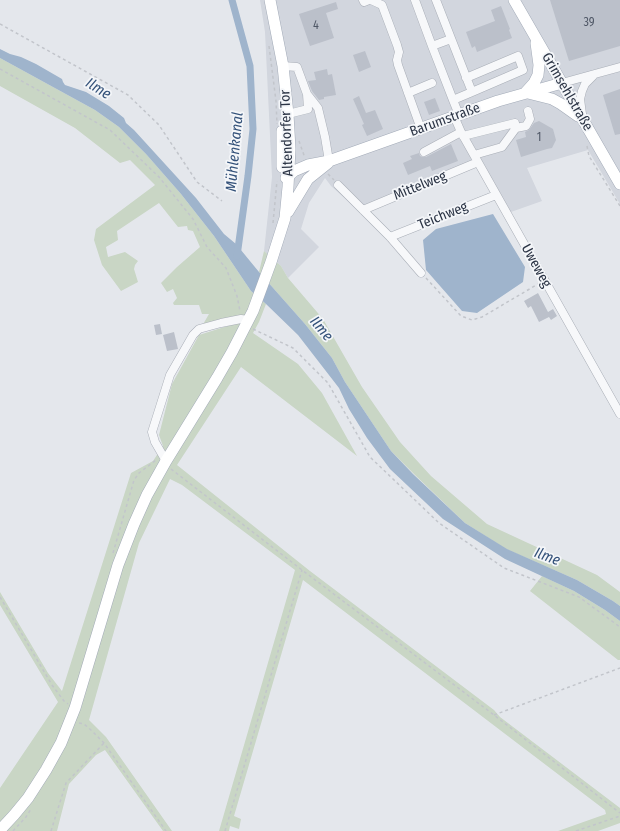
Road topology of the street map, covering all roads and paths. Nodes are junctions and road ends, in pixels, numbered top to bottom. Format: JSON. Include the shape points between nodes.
{"nodes":[{"id":1,"x":270,"y":0,"type":"edge"},
{"id":2,"x":367,"y":0,"type":"edge"},
{"id":3,"x":415,"y":0,"type":"edge"},
{"id":4,"x":436,"y":0,"type":"edge"},
{"id":5,"x":514,"y":0,"type":"edge"},
{"id":6,"x":272,"y":12,"type":"junction"},
{"id":7,"x":0,"y":24,"type":"edge"},
{"id":8,"x":536,"y":38,"type":"junction"},
{"id":9,"x":451,"y":39,"type":"junction"},
{"id":10,"x":432,"y":46,"type":"junction"},
{"id":11,"x":282,"y":66,"type":"junction"},
{"id":12,"x":620,"y":67,"type":"edge"},
{"id":13,"x":0,"y":69,"type":"edge"},
{"id":14,"x":593,"y":75,"type":"junction"},
{"id":15,"x":466,"y":78,"type":"junction"},
{"id":16,"x":432,"y":83,"type":"dead end"},
{"id":17,"x":562,"y":83,"type":"junction"},
{"id":18,"x":472,"y":92,"type":"junction"},
{"id":19,"x":408,"y":93,"type":"junction"},
{"id":20,"x":525,"y":93,"type":"junction"},
{"id":21,"x":307,"y":94,"type":"junction"},
{"id":22,"x":453,"y":100,"type":"junction"},
{"id":23,"x":528,"y":111,"type":"dead end"},
{"id":24,"x":288,"y":114,"type":"junction"},
{"id":25,"x":456,"y":116,"type":"junction"},
{"id":26,"x":582,"y":120,"type":"junction"},
{"id":27,"x":516,"y":128,"type":"junction"},
{"id":28,"x":421,"y":129,"type":"junction"},
{"id":29,"x":462,"y":134,"type":"junction"},
{"id":30,"x":587,"y":142,"type":"dead end"},
{"id":31,"x":290,"y":149,"type":"junction"},
{"id":32,"x":424,"y":152,"type":"dead end"},
{"id":33,"x":476,"y":159,"type":"junction"},
{"id":34,"x":308,"y":165,"type":"junction"},
{"id":35,"x":328,"y":166,"type":"junction"},
{"id":36,"x":308,"y":178,"type":"junction"},
{"id":37,"x":285,"y":179,"type":"junction"},
{"id":38,"x":620,"y":184,"type":"edge"},
{"id":39,"x":338,"y":185,"type":"joint"},
{"id":40,"x":496,"y":195,"type":"junction"},
{"id":41,"x":222,"y":201,"type":"dead end"},
{"id":42,"x":620,"y":206,"type":"edge"},
{"id":43,"x":363,"y":210,"type":"junction"},
{"id":44,"x":285,"y":218,"type":"junction"},
{"id":45,"x":390,"y":236,"type":"junction"},
{"id":46,"x":272,"y":258,"type":"junction"},
{"id":47,"x":421,"y":273,"type":"joint"},
{"id":48,"x":545,"y":280,"type":"junction"},
{"id":49,"x":247,"y":319,"type":"junction"},
{"id":50,"x":620,"y":414,"type":"edge"},
{"id":51,"x":166,"y":461,"type":"junction"},
{"id":52,"x":302,"y":570,"type":"junction"},
{"id":53,"x":0,"y":597,"type":"edge"},
{"id":54,"x":620,"y":628,"type":"edge"},
{"id":55,"x":620,"y":668,"type":"edge"},
{"id":56,"x":75,"y":708,"type":"junction"},
{"id":57,"x":494,"y":715,"type":"junction"},
{"id":58,"x":76,"y":728,"type":"dead end"},
{"id":59,"x":104,"y":743,"type":"junction"},
{"id":60,"x":35,"y":804,"type":"dead end"},
{"id":61,"x":620,"y":814,"type":"edge"},
{"id":62,"x":0,"y":830,"type":"edge"},
{"id":63,"x":13,"y":831,"type":"edge"},
{"id":64,"x":51,"y":831,"type":"edge"},
{"id":65,"x":166,"y":831,"type":"edge"},
{"id":66,"x":225,"y":831,"type":"edge"},
{"id":67,"x":576,"y":831,"type":"edge"}],
"edges":[{"from":1,"to":6,"type":"main road","name":"Altendorfer Tor"},
{"from":2,"to":19,"type":"street","via":[[382,5],[397,45],[398,65]]},
{"from":3,"to":10,"type":"street","name":"Uweweg"},
{"from":4,"to":9,"type":"street"},
{"from":5,"to":8,"type":"main road","name":"Grimsehlstraße"},
{"from":6,"to":11,"type":"main road","name":"Altendorfer Tor"},
{"from":6,"to":37,"type":"main road","name":"Altendorfer Tor"},
{"from":7,"to":41,"type":"path","via":[[128,95],[159,125],[198,182]]},
{"from":8,"to":17,"type":"main road","name":"Grimsehlstraße"},
{"from":8,"to":20,"type":"main road","via":[[538,75]]},
{"from":9,"to":10,"type":"street"},
{"from":9,"to":15,"type":"street"},
{"from":10,"to":22,"type":"street","name":"Uweweg"},
{"from":11,"to":21,"type":"street","via":[[297,67]]},
{"from":11,"to":24,"type":"main road","name":"Altendorfer Tor"},
{"from":12,"to":14,"type":"street"},
{"from":13,"to":49,"type":"path","via":[[110,130],[159,177],[193,219],[207,247],[226,268]]},
{"from":14,"to":17,"type":"street"},
{"from":14,"to":26,"type":"street","via":[[585,84],[580,99]]},
{"from":15,"to":18,"type":"street"},
{"from":15,"to":18,"type":"street","via":[[518,56],[523,70]]},
{"from":16,"to":19,"type":"street"},
{"from":17,"to":20,"type":"main road","name":"Barumstraße"},
{"from":17,"to":26,"type":"main road","name":"Grimsehlstraße"},
{"from":18,"to":22,"type":"street"},
{"from":19,"to":28,"type":"street"},
{"from":20,"to":25,"type":"main road","name":"Barumstraße"},
{"from":20,"to":26,"type":"main road","via":[[552,99]]},
{"from":21,"to":24,"type":"street","via":[[308,109]]},
{"from":21,"to":35,"type":"street","via":[[318,108]]},
{"from":22,"to":25,"type":"street","name":"Uweweg"},
{"from":23,"to":27,"type":"street","name":"Mittelweg","via":[[530,119],[526,126]]},
{"from":24,"to":31,"type":"main road","name":"Altendorfer Tor"},
{"from":25,"to":28,"type":"main road","name":"Barumstraße"},
{"from":25,"to":29,"type":"street","name":"Uweweg"},
{"from":26,"to":38,"type":"main road","name":"Grimsehlstraße"},
{"from":27,"to":29,"type":"street","via":[[515,123]]},
{"from":27,"to":33,"type":"street","name":"Mittelweg","via":[[502,147]]},
{"from":28,"to":35,"type":"main road","name":"Barumstraße"},
{"from":29,"to":32,"type":"street"},
{"from":29,"to":33,"type":"street","name":"Uweweg"},
{"from":30,"to":42,"type":"path","via":[[589,156]]},
{"from":31,"to":34,"type":"main road"},
{"from":31,"to":37,"type":"main road","name":"Altendorfer Tor"},
{"from":33,"to":40,"type":"street","name":"Uweweg"},
{"from":33,"to":43,"type":"street","name":"Mittelweg"},
{"from":34,"to":35,"type":"main road","name":"Barumstraße"},
{"from":34,"to":37,"type":"main road","name":"Barumstraße"},
{"from":35,"to":36,"type":"main road","name":"Barumstraße"},
{"from":35,"to":39,"type":"path"},
{"from":36,"to":37,"type":"main road"},
{"from":36,"to":44,"type":"main road","name":"Barumstraße"},
{"from":37,"to":44,"type":"main road","name":"Altendorfer Tor"},
{"from":37,"to":46,"type":"main road","name":"Altendorfer Tor"},
{"from":39,"to":43,"type":"street"},
{"from":40,"to":45,"type":"street","name":"Teichweg"},
{"from":40,"to":48,"type":"street","name":"Uweweg"},
{"from":43,"to":45,"type":"street"},
{"from":44,"to":46,"type":"main road","name":"Altendorfer Tor"},
{"from":45,"to":47,"type":"street"},
{"from":46,"to":49,"type":"main road"},
{"from":47,"to":48,"type":"path","via":[[461,316],[472,320]]},
{"from":48,"to":50,"type":"street","name":"Uweweg"},
{"from":49,"to":51,"type":"main road","via":[[218,378]]},
{"from":49,"to":51,"type":"street","via":[[199,329],[170,375],[152,432]]},
{"from":49,"to":54,"type":"path","via":[[293,348],[328,383],[370,457],[439,523],[504,568],[579,597]]},
{"from":51,"to":52,"type":"path","via":[[170,468]]},
{"from":51,"to":56,"type":"main road","via":[[147,495],[118,565]]},
{"from":52,"to":57,"type":"path"},
{"from":52,"to":66,"type":"path"},
{"from":53,"to":56,"type":"path","via":[[60,696]]},
{"from":55,"to":57,"type":"path"},
{"from":56,"to":62,"type":"main road","via":[[61,743],[46,770],[28,798]]},
{"from":57,"to":61,"type":"path"},
{"from":58,"to":59,"type":"path","via":[[78,722],[84,724]]},
{"from":59,"to":64,"type":"path","via":[[66,783]]},
{"from":59,"to":65,"type":"path"},
{"from":60,"to":63,"type":"path"},
{"from":61,"to":67,"type":"path"}]}
